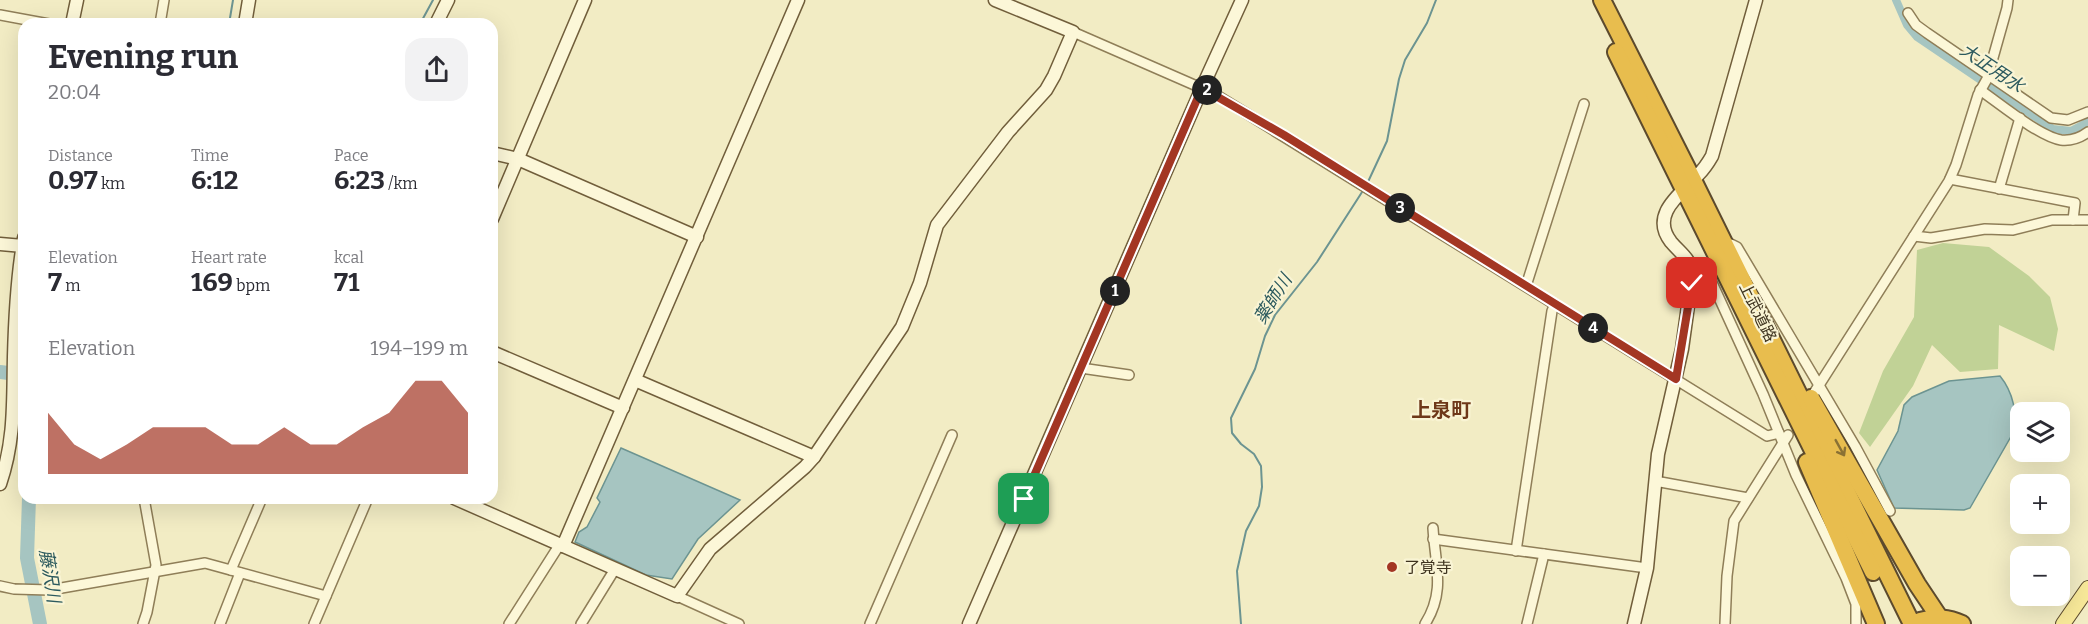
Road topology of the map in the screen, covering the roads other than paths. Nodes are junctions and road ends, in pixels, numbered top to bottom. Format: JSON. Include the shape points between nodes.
{"nodes":[{"id":1,"x":77,"y":0,"type":"edge"},
{"id":2,"x":165,"y":0,"type":"edge"},
{"id":3,"x":249,"y":0,"type":"edge"},
{"id":4,"x":448,"y":0,"type":"edge"},
{"id":5,"x":585,"y":0,"type":"edge"},
{"id":6,"x":798,"y":0,"type":"edge"},
{"id":7,"x":995,"y":0,"type":"edge"},
{"id":8,"x":1242,"y":0,"type":"edge"},
{"id":9,"x":1590,"y":0,"type":"edge"},
{"id":10,"x":1602,"y":0,"type":"edge"},
{"id":11,"x":1756,"y":0,"type":"edge"},
{"id":12,"x":2008,"y":0,"type":"edge"},
{"id":13,"x":1908,"y":13,"type":"dead end"},
{"id":14,"x":0,"y":15,"type":"edge"},
{"id":15,"x":18,"y":18,"type":"edge"},
{"id":16,"x":73,"y":18,"type":"edge"},
{"id":17,"x":161,"y":18,"type":"edge"},
{"id":18,"x":246,"y":18,"type":"edge"},
{"id":19,"x":439,"y":18,"type":"edge"},
{"id":20,"x":1073,"y":32,"type":"junction"},
{"id":21,"x":1984,"y":83,"type":"junction"},
{"id":22,"x":1202,"y":88,"type":"junction"},
{"id":23,"x":1584,"y":104,"type":"dead end"},
{"id":24,"x":2088,"y":112,"type":"edge"},
{"id":25,"x":2020,"y":118,"type":"junction"},
{"id":26,"x":2088,"y":132,"type":"edge"},
{"id":27,"x":498,"y":154,"type":"edge"},
{"id":28,"x":518,"y":159,"type":"junction"},
{"id":29,"x":1950,"y":179,"type":"junction"},
{"id":30,"x":1689,"y":184,"type":"junction"},
{"id":31,"x":1999,"y":189,"type":"junction"},
{"id":32,"x":498,"y":205,"type":"edge"},
{"id":33,"x":2073,"y":220,"type":"junction"},
{"id":34,"x":2088,"y":220,"type":"edge"},
{"id":35,"x":1914,"y":236,"type":"junction"},
{"id":36,"x":697,"y":237,"type":"junction"},
{"id":37,"x":18,"y":243,"type":"edge"},
{"id":38,"x":0,"y":244,"type":"edge"},
{"id":39,"x":1725,"y":244,"type":"junction"},
{"id":40,"x":1692,"y":274,"type":"junction"},
{"id":41,"x":1526,"y":286,"type":"junction"},
{"id":42,"x":18,"y":291,"type":"edge"},
{"id":43,"x":1741,"y":291,"type":"junction"},
{"id":44,"x":1556,"y":304,"type":"junction"},
{"id":45,"x":18,"y":326,"type":"edge"},
{"id":46,"x":498,"y":355,"type":"edge"},
{"id":47,"x":18,"y":358,"type":"edge"},
{"id":48,"x":1081,"y":368,"type":"junction"},
{"id":49,"x":1129,"y":375,"type":"dead end"},
{"id":50,"x":1676,"y":379,"type":"junction"},
{"id":51,"x":635,"y":380,"type":"junction"},
{"id":52,"x":1817,"y":389,"type":"junction"},
{"id":53,"x":623,"y":408,"type":"junction"},
{"id":54,"x":952,"y":435,"type":"dead end"},
{"id":55,"x":1783,"y":437,"type":"junction"},
{"id":56,"x":814,"y":457,"type":"junction"},
{"id":57,"x":1655,"y":481,"type":"junction"},
{"id":58,"x":0,"y":484,"type":"edge"},
{"id":59,"x":1748,"y":498,"type":"junction"},
{"id":60,"x":145,"y":504,"type":"edge"},
{"id":61,"x":260,"y":504,"type":"edge"},
{"id":62,"x":365,"y":504,"type":"edge"},
{"id":63,"x":468,"y":504,"type":"edge"},
{"id":64,"x":1890,"y":512,"type":"dead end"},
{"id":65,"x":1433,"y":528,"type":"dead end"},
{"id":66,"x":1433,"y":539,"type":"junction"},
{"id":67,"x":562,"y":545,"type":"junction"},
{"id":68,"x":1516,"y":551,"type":"junction"},
{"id":69,"x":1544,"y":555,"type":"junction"},
{"id":70,"x":1647,"y":568,"type":"junction"},
{"id":71,"x":615,"y":569,"type":"junction"},
{"id":72,"x":156,"y":572,"type":"junction"},
{"id":73,"x":236,"y":572,"type":"junction"},
{"id":74,"x":0,"y":586,"type":"edge"},
{"id":75,"x":2088,"y":588,"type":"edge"},
{"id":76,"x":326,"y":596,"type":"junction"},
{"id":77,"x":677,"y":596,"type":"junction"},
{"id":78,"x":1939,"y":617,"type":"junction"},
{"id":79,"x":1916,"y":623,"type":"edge"},
{"id":80,"x":142,"y":624,"type":"edge"},
{"id":81,"x":220,"y":624,"type":"edge"},
{"id":82,"x":314,"y":624,"type":"edge"},
{"id":83,"x":509,"y":624,"type":"edge"},
{"id":84,"x":581,"y":624,"type":"edge"},
{"id":85,"x":739,"y":624,"type":"edge"},
{"id":86,"x":870,"y":624,"type":"edge"},
{"id":87,"x":969,"y":624,"type":"edge"},
{"id":88,"x":1425,"y":624,"type":"edge"},
{"id":89,"x":1527,"y":624,"type":"edge"},
{"id":90,"x":1634,"y":624,"type":"edge"},
{"id":91,"x":1725,"y":624,"type":"edge"},
{"id":92,"x":1856,"y":624,"type":"edge"},
{"id":93,"x":1876,"y":624,"type":"edge"},
{"id":94,"x":1899,"y":624,"type":"edge"},
{"id":95,"x":1962,"y":624,"type":"edge"},
{"id":96,"x":2063,"y":624,"type":"edge"}],
"edges":[{"from":1,"to":16,"type":"street"},
{"from":2,"to":17,"type":"street"},
{"from":3,"to":18,"type":"street"},
{"from":4,"to":19,"type":"street"},
{"from":5,"to":28,"type":"street"},
{"from":6,"to":36,"type":"street"},
{"from":7,"to":20,"type":"street"},
{"from":8,"to":22,"type":"street"},
{"from":9,"to":30,"type":"highway","name":"上武道路"},
{"from":10,"to":30,"type":"highway","name":"上武道路"},
{"from":11,"to":30,"type":"street","via":[[1712,156]]},
{"from":12,"to":21,"type":"street"},
{"from":13,"to":21,"type":"street","via":[[1916,25]]},
{"from":14,"to":15,"type":"street"},
{"from":20,"to":22,"type":"street"},
{"from":20,"to":56,"type":"street","via":[[1050,84],[937,225],[902,327]]},
{"from":21,"to":24,"type":"street","via":[[2051,118],[2068,120]]},
{"from":21,"to":25,"type":"street"},
{"from":21,"to":29,"type":"street"},
{"from":22,"to":41,"type":"street"},
{"from":22,"to":48,"type":"street"},
{"from":23,"to":41,"type":"street"},
{"from":25,"to":26,"type":"street","via":[[2059,140]]},
{"from":25,"to":31,"type":"street"},
{"from":27,"to":28,"type":"street"},
{"from":28,"to":32,"type":"street"},
{"from":28,"to":36,"type":"street"},
{"from":29,"to":31,"type":"street"},
{"from":29,"to":35,"type":"street"},
{"from":30,"to":39,"type":"highway","name":"上武道路"},
{"from":30,"to":40,"type":"street","via":[[1669,205],[1665,230],[1688,260]]},
{"from":30,"to":43,"type":"highway","name":"上武道路"},
{"from":31,"to":33,"type":"street","via":[[2075,203]]},
{"from":33,"to":34,"type":"street"},
{"from":33,"to":35,"type":"street","via":[[2052,220],[2013,230],[1985,229],[1931,238]]},
{"from":35,"to":52,"type":"street"},
{"from":36,"to":51,"type":"street"},
{"from":37,"to":38,"type":"street"},
{"from":39,"to":43,"type":"highway","name":"上武道路"},
{"from":39,"to":52,"type":"street","via":[[1737,247]]},
{"from":40,"to":50,"type":"street"},
{"from":40,"to":55,"type":"street","via":[[1709,276]]},
{"from":41,"to":44,"type":"street"},
{"from":42,"to":45,"type":"street"},
{"from":43,"to":78,"type":"highway","one_way":true,"via":[[1762,310],[1912,577]]},
{"from":43,"to":79,"type":"highway","name":"上武道路"},
{"from":43,"to":93,"type":"highway","via":[[1752,340]]},
{"from":43,"to":94,"type":"highway","name":"上武道路"},
{"from":44,"to":50,"type":"street"},
{"from":44,"to":68,"type":"street"},
{"from":46,"to":53,"type":"street"},
{"from":47,"to":58,"type":"street","via":[[13,428]]},
{"from":48,"to":49,"type":"street"},
{"from":48,"to":87,"type":"street"},
{"from":50,"to":55,"type":"street","via":[[1767,436]]},
{"from":50,"to":57,"type":"street"},
{"from":51,"to":53,"type":"street"},
{"from":51,"to":56,"type":"street"},
{"from":52,"to":64,"type":"street","via":[[1855,446]]},
{"from":53,"to":67,"type":"street"},
{"from":54,"to":86,"type":"street"},
{"from":55,"to":59,"type":"street"},
{"from":55,"to":92,"type":"street","via":[[1846,578],[1856,604]]},
{"from":56,"to":77,"type":"street","via":[[710,549]]},
{"from":57,"to":59,"type":"street"},
{"from":57,"to":70,"type":"street"},
{"from":59,"to":91,"type":"street","via":[[1734,521]]},
{"from":60,"to":72,"type":"street"},
{"from":61,"to":73,"type":"street"},
{"from":62,"to":76,"type":"street"},
{"from":63,"to":67,"type":"street"},
{"from":65,"to":66,"type":"street"},
{"from":66,"to":68,"type":"street"},
{"from":66,"to":88,"type":"street","via":[[1436,596]]},
{"from":67,"to":71,"type":"street"},
{"from":67,"to":83,"type":"street"},
{"from":68,"to":69,"type":"street"},
{"from":69,"to":70,"type":"street"},
{"from":69,"to":89,"type":"street"},
{"from":70,"to":90,"type":"street"},
{"from":71,"to":77,"type":"street"},
{"from":71,"to":84,"type":"street"},
{"from":72,"to":73,"type":"street","via":[[205,563]]},
{"from":72,"to":74,"type":"street","via":[[50,591]]},
{"from":72,"to":80,"type":"street"},
{"from":73,"to":76,"type":"street"},
{"from":73,"to":81,"type":"street"},
{"from":75,"to":96,"type":"main road"},
{"from":76,"to":82,"type":"street"},
{"from":77,"to":85,"type":"street"},
{"from":78,"to":79,"type":"highway"},
{"from":78,"to":95,"type":"highway"}]}
